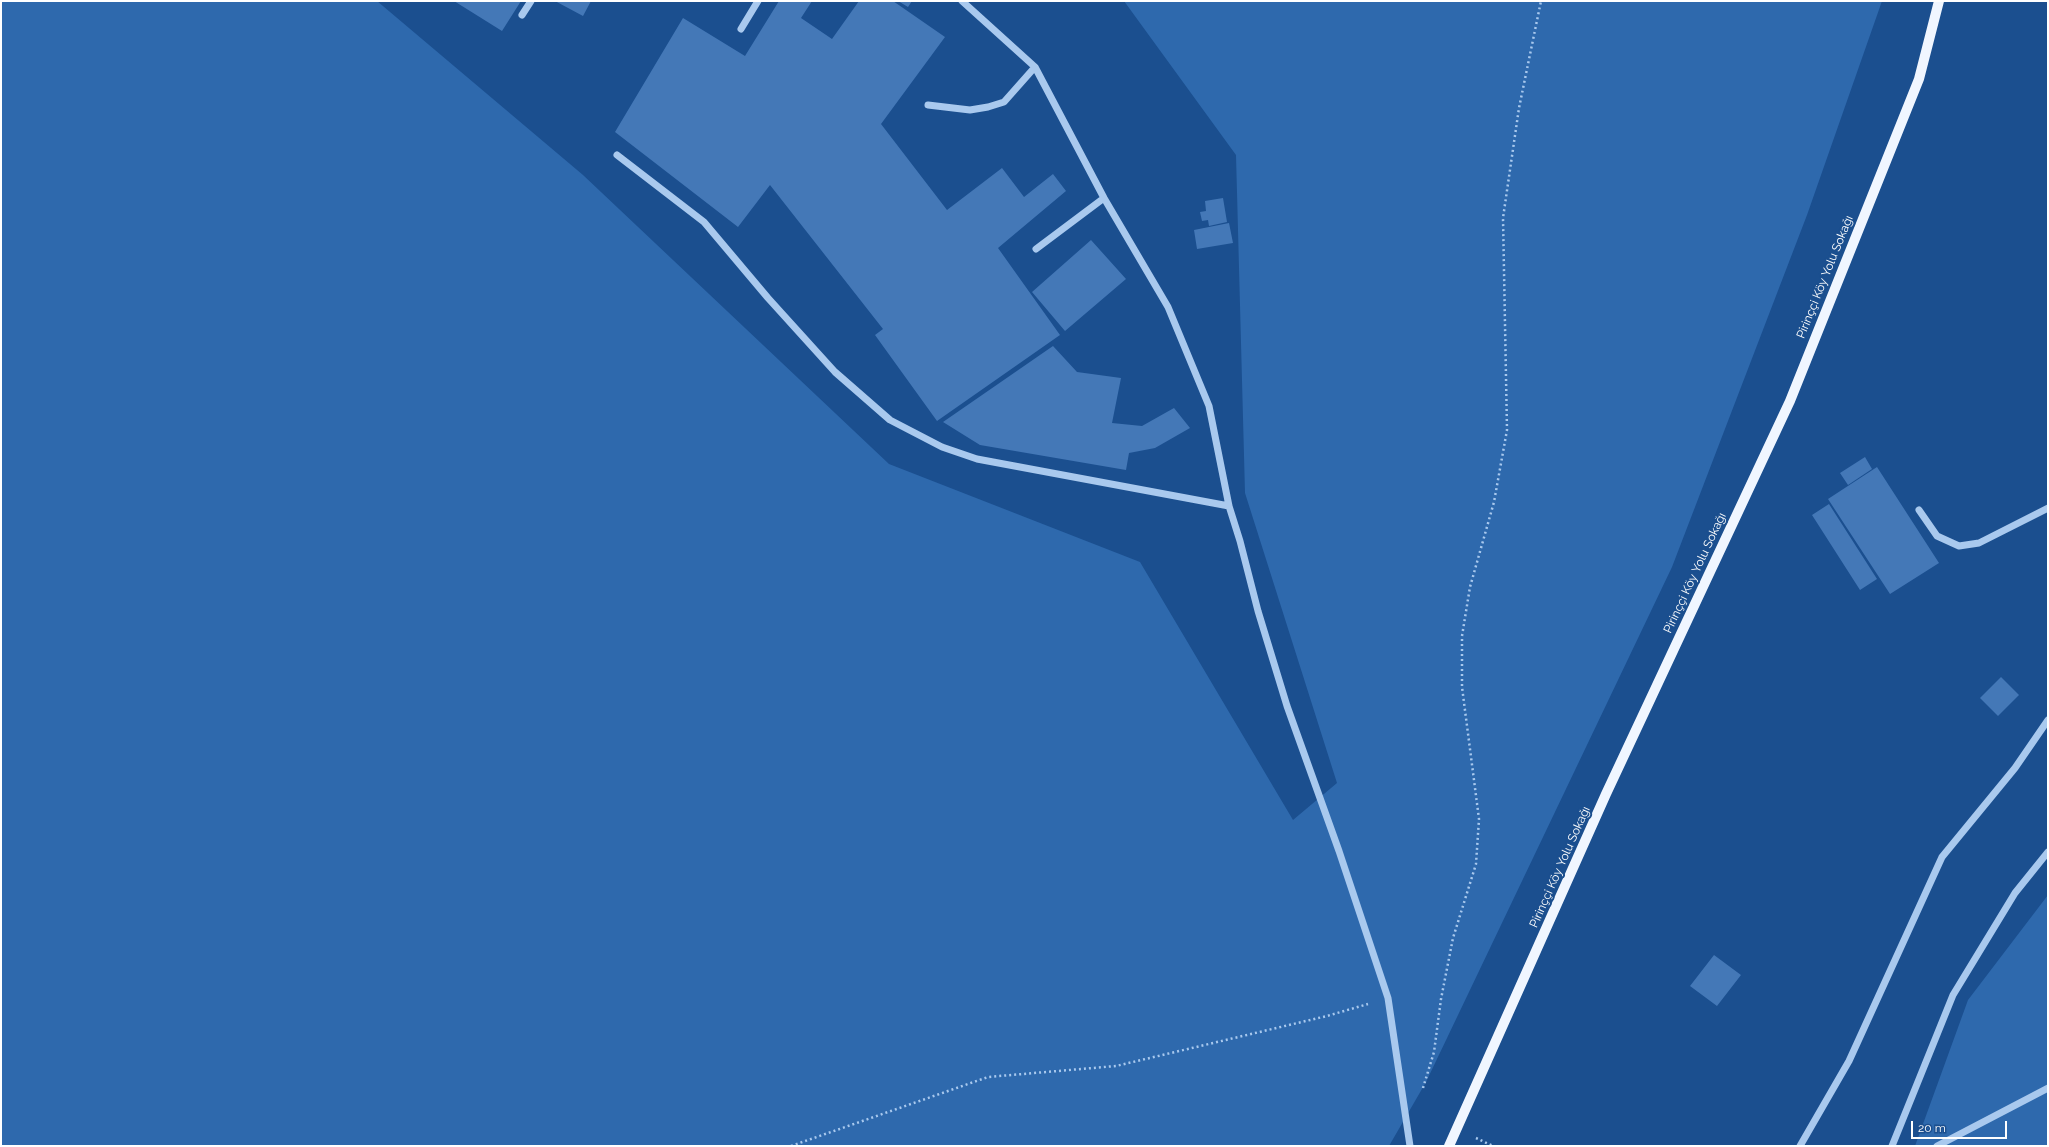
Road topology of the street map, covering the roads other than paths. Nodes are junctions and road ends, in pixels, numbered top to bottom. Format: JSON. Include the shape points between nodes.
{"nodes":[{"id":1,"x":531,"y":1,"type":"edge"},
{"id":2,"x":758,"y":1,"type":"edge"},
{"id":3,"x":962,"y":1,"type":"edge"},
{"id":4,"x":1940,"y":1,"type":"edge"},
{"id":5,"x":522,"y":15,"type":"dead end"},
{"id":6,"x":741,"y":29,"type":"dead end"},
{"id":7,"x":1036,"y":67,"type":"junction"},
{"id":8,"x":928,"y":105,"type":"dead end"},
{"id":9,"x":617,"y":155,"type":"dead end"},
{"id":10,"x":1104,"y":198,"type":"junction"},
{"id":11,"x":1036,"y":250,"type":"dead end"},
{"id":12,"x":1229,"y":506,"type":"junction"},
{"id":13,"x":2048,"y":508,"type":"edge"},
{"id":14,"x":1919,"y":510,"type":"dead end"},
{"id":15,"x":2048,"y":720,"type":"edge"},
{"id":16,"x":2048,"y":852,"type":"edge"},
{"id":17,"x":2048,"y":1088,"type":"edge"},
{"id":18,"x":1410,"y":1146,"type":"edge"},
{"id":19,"x":1449,"y":1146,"type":"edge"},
{"id":20,"x":1800,"y":1146,"type":"edge"},
{"id":21,"x":1892,"y":1146,"type":"edge"},
{"id":22,"x":1937,"y":1146,"type":"edge"}],
"edges":[{"from":1,"to":5,"type":"lane"},
{"from":2,"to":6,"type":"lane"},
{"from":3,"to":7,"type":"lane"},
{"from":4,"to":19,"type":"main road","name":"Pirinççi Köy Yolu Sokağı","via":[[1919,79],[1790,401],[1606,794]]},
{"from":7,"to":8,"type":"lane","via":[[1004,102],[970,110]]},
{"from":7,"to":10,"type":"lane"},
{"from":9,"to":12,"type":"lane","via":[[704,222],[835,372],[890,420],[942,447],[977,459]]},
{"from":10,"to":11,"type":"lane"},
{"from":10,"to":12,"type":"lane","via":[[1168,307],[1209,406]]},
{"from":12,"to":18,"type":"lane","via":[[1287,706],[1388,998]]},
{"from":13,"to":14,"type":"lane","via":[[1979,543],[1959,546],[1937,536]]},
{"from":15,"to":20,"type":"lane","via":[[2015,768],[1942,857],[1848,1061]]},
{"from":16,"to":21,"type":"lane","via":[[2016,893],[1953,995]]},
{"from":17,"to":22,"type":"lane"}]}
